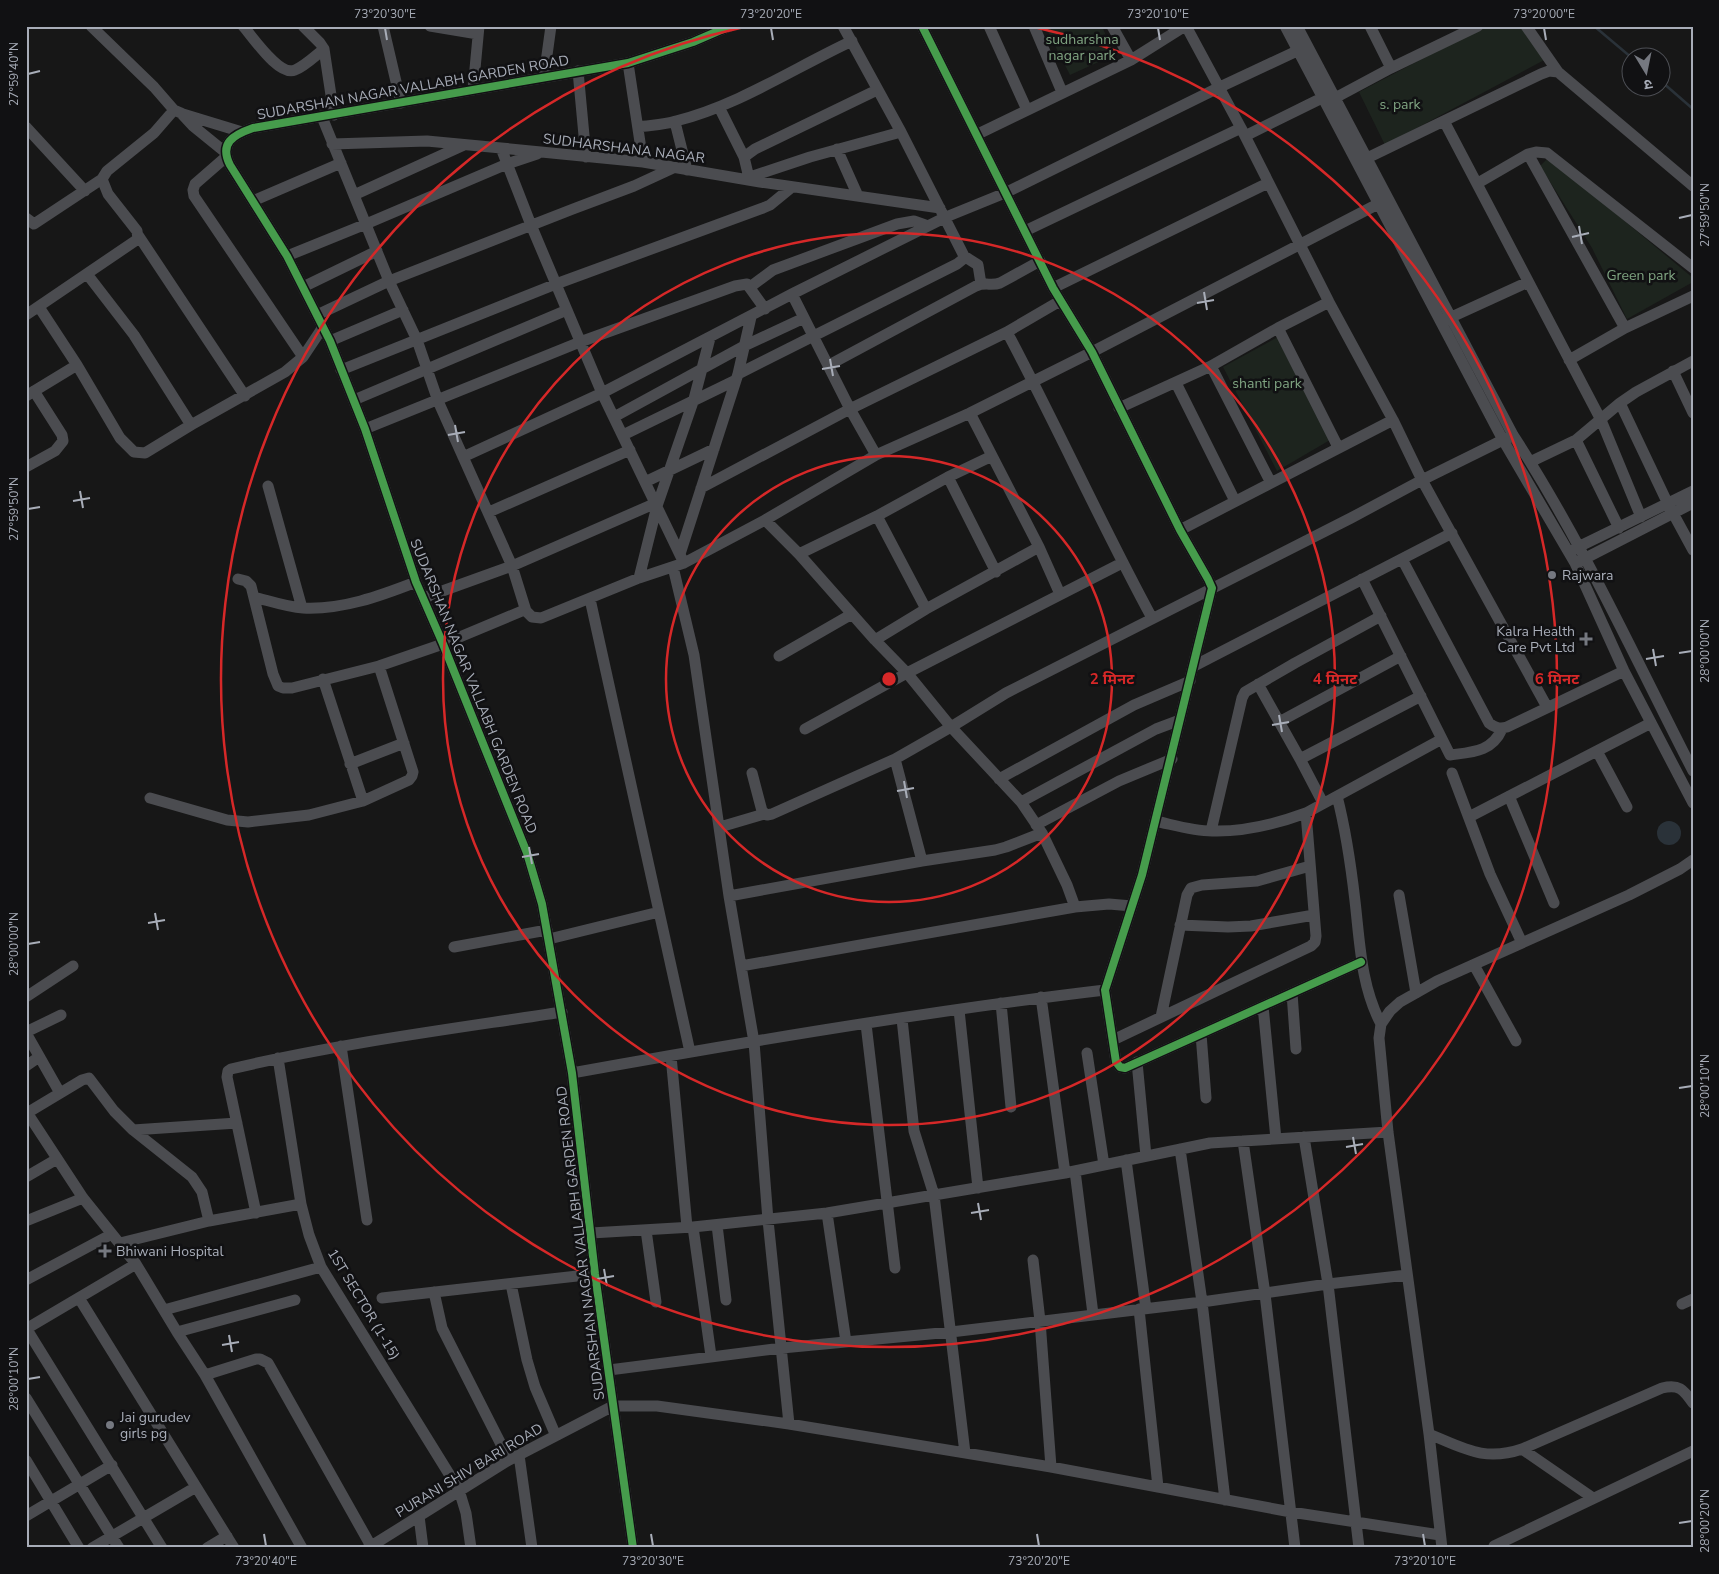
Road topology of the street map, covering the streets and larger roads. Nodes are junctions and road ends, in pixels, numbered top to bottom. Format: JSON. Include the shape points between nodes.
{"nodes":[{"id":1,"x":91,"y":26,"type":"edge"},
{"id":2,"x":244,"y":26,"type":"edge"},
{"id":3,"x":303,"y":26,"type":"edge"},
{"id":4,"x":383,"y":26,"type":"edge"},
{"id":5,"x":430,"y":26,"type":"edge"},
{"id":6,"x":551,"y":26,"type":"edge"},
{"id":7,"x":730,"y":26,"type":"edge"},
{"id":8,"x":843,"y":26,"type":"edge"},
{"id":9,"x":922,"y":26,"type":"edge"},
{"id":10,"x":989,"y":26,"type":"edge"},
{"id":11,"x":1034,"y":26,"type":"edge"},
{"id":12,"x":1112,"y":26,"type":"edge"},
{"id":13,"x":1185,"y":26,"type":"edge"},
{"id":14,"x":1285,"y":26,"type":"edge"},
{"id":15,"x":1297,"y":26,"type":"edge"},
{"id":16,"x":1478,"y":26,"type":"edge"},
{"id":17,"x":1526,"y":26,"type":"edge"},
{"id":18,"x":1374,"y":28,"type":"edge"},
{"id":19,"x":479,"y":30,"type":"edge"},
{"id":20,"x":707,"y":31,"type":"edge"},
{"id":21,"x":852,"y":41,"type":"junction"},
{"id":22,"x":324,"y":49,"type":"junction"},
{"id":23,"x":1297,"y":51,"type":"junction"},
{"id":24,"x":1131,"y":60,"type":"junction"},
{"id":25,"x":628,"y":63,"type":"junction"},
{"id":26,"x":1391,"y":68,"type":"junction"},
{"id":27,"x":578,"y":71,"type":"junction"},
{"id":28,"x":1558,"y":72,"type":"junction"},
{"id":29,"x":544,"y":77,"type":"junction"},
{"id":30,"x":1220,"y":87,"type":"junction"},
{"id":31,"x":473,"y":90,"type":"junction"},
{"id":32,"x":877,"y":90,"type":"junction"},
{"id":33,"x":1062,"y":92,"type":"junction"},
{"id":34,"x":1322,"y":98,"type":"junction"},
{"id":35,"x":1335,"y":98,"type":"junction"},
{"id":36,"x":401,"y":103,"type":"junction"},
{"id":37,"x":719,"y":107,"type":"junction"},
{"id":38,"x":1027,"y":110,"type":"junction"},
{"id":39,"x":177,"y":112,"type":"junction"},
{"id":40,"x":334,"y":115,"type":"junction"},
{"id":41,"x":322,"y":117,"type":"junction"},
{"id":42,"x":1444,"y":121,"type":"junction"},
{"id":43,"x":675,"y":122,"type":"junction"},
{"id":44,"x":26,"y":127,"type":"edge"},
{"id":45,"x":638,"y":127,"type":"junction"},
{"id":46,"x":242,"y":132,"type":"junction"},
{"id":47,"x":901,"y":132,"type":"junction"},
{"id":48,"x":1243,"y":132,"type":"junction"},
{"id":49,"x":978,"y":134,"type":"junction"},
{"id":50,"x":332,"y":144,"type":"junction"},
{"id":51,"x":466,"y":145,"type":"junction"},
{"id":52,"x":501,"y":148,"type":"junction"},
{"id":53,"x":837,"y":150,"type":"junction"},
{"id":54,"x":542,"y":153,"type":"junction"},
{"id":55,"x":1528,"y":154,"type":"junction"},
{"id":56,"x":225,"y":155,"type":"junction"},
{"id":57,"x":586,"y":157,"type":"junction"},
{"id":58,"x":744,"y":157,"type":"junction"},
{"id":59,"x":1362,"y":160,"type":"junction"},
{"id":60,"x":643,"y":162,"type":"junction"},
{"id":61,"x":341,"y":163,"type":"junction"},
{"id":62,"x":507,"y":164,"type":"junction"},
{"id":63,"x":673,"y":168,"type":"junction"},
{"id":64,"x":687,"y":170,"type":"junction"},
{"id":65,"x":102,"y":179,"type":"junction"},
{"id":66,"x":751,"y":180,"type":"junction"},
{"id":67,"x":1268,"y":183,"type":"junction"},
{"id":68,"x":1478,"y":183,"type":"junction"},
{"id":69,"x":1693,"y":186,"type":"edge"},
{"id":70,"x":792,"y":187,"type":"junction"},
{"id":71,"x":85,"y":191,"type":"junction"},
{"id":72,"x":1005,"y":193,"type":"junction"},
{"id":73,"x":354,"y":195,"type":"junction"},
{"id":74,"x":858,"y":196,"type":"junction"},
{"id":75,"x":253,"y":201,"type":"junction"},
{"id":76,"x":1378,"y":204,"type":"junction"},
{"id":77,"x":943,"y":213,"type":"junction"},
{"id":78,"x":29,"y":224,"type":"edge"},
{"id":79,"x":366,"y":224,"type":"junction"},
{"id":80,"x":531,"y":225,"type":"junction"},
{"id":81,"x":928,"y":226,"type":"junction"},
{"id":82,"x":1025,"y":231,"type":"junction"},
{"id":83,"x":138,"y":235,"type":"junction"},
{"id":84,"x":1300,"y":245,"type":"junction"},
{"id":85,"x":378,"y":251,"type":"junction"},
{"id":86,"x":287,"y":256,"type":"junction"},
{"id":87,"x":964,"y":256,"type":"junction"},
{"id":88,"x":1040,"y":261,"type":"junction"},
{"id":89,"x":1693,"y":268,"type":"edge"},
{"id":90,"x":87,"y":274,"type":"junction"},
{"id":91,"x":390,"y":281,"type":"junction"},
{"id":92,"x":1528,"y":282,"type":"junction"},
{"id":93,"x":556,"y":284,"type":"junction"},
{"id":94,"x":981,"y":284,"type":"junction"},
{"id":95,"x":303,"y":287,"type":"junction"},
{"id":96,"x":750,"y":287,"type":"junction"},
{"id":97,"x":1053,"y":288,"type":"junction"},
{"id":98,"x":792,"y":294,"type":"junction"},
{"id":99,"x":1693,"y":296,"type":"edge"},
{"id":100,"x":1060,"y":301,"type":"junction"},
{"id":101,"x":1329,"y":302,"type":"junction"},
{"id":102,"x":39,"y":307,"type":"junction"},
{"id":103,"x":765,"y":309,"type":"junction"},
{"id":104,"x":404,"y":310,"type":"junction"},
{"id":105,"x":566,"y":310,"type":"junction"},
{"id":106,"x":317,"y":314,"type":"junction"},
{"id":107,"x":26,"y":315,"type":"edge"},
{"id":108,"x":751,"y":317,"type":"junction"},
{"id":109,"x":804,"y":318,"type":"junction"},
{"id":110,"x":1446,"y":320,"type":"junction"},
{"id":111,"x":323,"y":327,"type":"junction"},
{"id":112,"x":1278,"y":328,"type":"junction"},
{"id":113,"x":1625,"y":328,"type":"junction"},
{"id":114,"x":1007,"y":332,"type":"junction"},
{"id":115,"x":813,"y":335,"type":"junction"},
{"id":116,"x":710,"y":338,"type":"junction"},
{"id":117,"x":418,"y":340,"type":"junction"},
{"id":118,"x":330,"y":341,"type":"junction"},
{"id":119,"x":580,"y":342,"type":"junction"},
{"id":120,"x":744,"y":346,"type":"junction"},
{"id":121,"x":1092,"y":352,"type":"junction"},
{"id":122,"x":303,"y":357,"type":"junction"},
{"id":123,"x":1569,"y":360,"type":"junction"},
{"id":124,"x":1693,"y":361,"type":"edge"},
{"id":125,"x":78,"y":365,"type":"junction"},
{"id":126,"x":829,"y":365,"type":"junction"},
{"id":127,"x":1211,"y":366,"type":"junction"},
{"id":128,"x":427,"y":369,"type":"junction"},
{"id":129,"x":342,"y":370,"type":"junction"},
{"id":130,"x":702,"y":370,"type":"junction"},
{"id":131,"x":1673,"y":371,"type":"junction"},
{"id":132,"x":737,"y":377,"type":"junction"},
{"id":133,"x":1033,"y":382,"type":"junction"},
{"id":134,"x":1176,"y":383,"type":"junction"},
{"id":135,"x":30,"y":393,"type":"edge"},
{"id":136,"x":602,"y":393,"type":"junction"},
{"id":137,"x":245,"y":396,"type":"junction"},
{"id":138,"x":694,"y":399,"type":"junction"},
{"id":139,"x":354,"y":400,"type":"junction"},
{"id":140,"x":438,"y":401,"type":"junction"},
{"id":141,"x":1620,"y":403,"type":"junction"},
{"id":142,"x":1119,"y":408,"type":"junction"},
{"id":143,"x":850,"y":409,"type":"junction"},
{"id":144,"x":970,"y":413,"type":"junction"},
{"id":145,"x":1693,"y":413,"type":"edge"},
{"id":146,"x":614,"y":417,"type":"junction"},
{"id":147,"x":1393,"y":420,"type":"junction"},
{"id":148,"x":1601,"y":420,"type":"junction"},
{"id":149,"x":190,"y":425,"type":"junction"},
{"id":150,"x":365,"y":429,"type":"junction"},
{"id":151,"x":623,"y":435,"type":"junction"},
{"id":152,"x":1508,"y":437,"type":"junction"},
{"id":153,"x":1576,"y":440,"type":"junction"},
{"id":154,"x":1338,"y":447,"type":"junction"},
{"id":155,"x":714,"y":449,"type":"junction"},
{"id":156,"x":630,"y":450,"type":"junction"},
{"id":157,"x":876,"y":455,"type":"junction"},
{"id":158,"x":992,"y":456,"type":"junction"},
{"id":159,"x":463,"y":457,"type":"junction"},
{"id":160,"x":1530,"y":462,"type":"junction"},
{"id":161,"x":26,"y":466,"type":"edge"},
{"id":162,"x":670,"y":469,"type":"junction"},
{"id":163,"x":948,"y":477,"type":"junction"},
{"id":164,"x":1422,"y":480,"type":"junction"},
{"id":165,"x":645,"y":482,"type":"junction"},
{"id":166,"x":1271,"y":483,"type":"junction"},
{"id":167,"x":268,"y":486,"type":"dead end"},
{"id":168,"x":701,"y":488,"type":"junction"},
{"id":169,"x":1693,"y":491,"type":"edge"},
{"id":170,"x":1235,"y":501,"type":"junction"},
{"id":171,"x":1693,"y":504,"type":"edge"},
{"id":172,"x":657,"y":505,"type":"junction"},
{"id":173,"x":1671,"y":508,"type":"junction"},
{"id":174,"x":489,"y":512,"type":"junction"},
{"id":175,"x":876,"y":516,"type":"junction"},
{"id":176,"x":1641,"y":517,"type":"junction"},
{"id":177,"x":765,"y":520,"type":"junction"},
{"id":178,"x":1619,"y":528,"type":"junction"},
{"id":179,"x":1180,"y":530,"type":"junction"},
{"id":180,"x":1452,"y":533,"type":"junction"},
{"id":181,"x":1039,"y":547,"type":"junction"},
{"id":182,"x":1573,"y":549,"type":"junction"},
{"id":183,"x":1693,"y":550,"type":"edge"},
{"id":184,"x":799,"y":554,"type":"junction"},
{"id":185,"x":1402,"y":558,"type":"junction"},
{"id":186,"x":679,"y":561,"type":"junction"},
{"id":187,"x":1580,"y":561,"type":"junction"},
{"id":188,"x":1122,"y":564,"type":"junction"},
{"id":189,"x":512,"y":566,"type":"junction"},
{"id":190,"x":996,"y":572,"type":"junction"},
{"id":191,"x":640,"y":578,"type":"junction"},
{"id":192,"x":238,"y":579,"type":"dead end"},
{"id":193,"x":1362,"y":579,"type":"junction"},
{"id":194,"x":416,"y":582,"type":"junction"},
{"id":195,"x":1212,"y":588,"type":"junction"},
{"id":196,"x":1060,"y":594,"type":"junction"},
{"id":197,"x":254,"y":597,"type":"junction"},
{"id":198,"x":423,"y":598,"type":"junction"},
{"id":199,"x":590,"y":599,"type":"junction"},
{"id":200,"x":302,"y":608,"type":"junction"},
{"id":201,"x":926,"y":609,"type":"junction"},
{"id":202,"x":526,"y":610,"type":"junction"},
{"id":203,"x":852,"y":614,"type":"junction"},
{"id":204,"x":1381,"y":616,"type":"junction"},
{"id":205,"x":1152,"y":618,"type":"junction"},
{"id":206,"x":875,"y":640,"type":"junction"},
{"id":207,"x":443,"y":644,"type":"junction"},
{"id":208,"x":778,"y":656,"type":"dead end"},
{"id":209,"x":1401,"y":656,"type":"junction"},
{"id":210,"x":379,"y":666,"type":"junction"},
{"id":211,"x":1194,"y":666,"type":"junction"},
{"id":212,"x":1624,"y":671,"type":"junction"},
{"id":213,"x":907,"y":673,"type":"junction"},
{"id":214,"x":323,"y":679,"type":"junction"},
{"id":215,"x":1190,"y":681,"type":"junction"},
{"id":216,"x":1258,"y":684,"type":"junction"},
{"id":217,"x":1421,"y":696,"type":"junction"},
{"id":218,"x":1547,"y":707,"type":"junction"},
{"id":219,"x":1180,"y":720,"type":"junction"},
{"id":220,"x":1279,"y":722,"type":"junction"},
{"id":221,"x":1651,"y":723,"type":"junction"},
{"id":222,"x":951,"y":727,"type":"junction"},
{"id":223,"x":805,"y":729,"type":"dead end"},
{"id":224,"x":1502,"y":729,"type":"junction"},
{"id":225,"x":1442,"y":738,"type":"junction"},
{"id":226,"x":404,"y":742,"type":"junction"},
{"id":227,"x":1596,"y":751,"type":"junction"},
{"id":228,"x":895,"y":759,"type":"junction"},
{"id":229,"x":1172,"y":759,"type":"junction"},
{"id":230,"x":1300,"y":759,"type":"junction"},
{"id":231,"x":350,"y":764,"type":"junction"},
{"id":232,"x":1693,"y":770,"type":"edge"},
{"id":233,"x":752,"y":773,"type":"dead end"},
{"id":234,"x":1452,"y":774,"type":"dead end"},
{"id":235,"x":999,"y":779,"type":"junction"},
{"id":236,"x":1337,"y":796,"type":"junction"},
{"id":237,"x":1509,"y":796,"type":"junction"},
{"id":238,"x":150,"y":798,"type":"dead end"},
{"id":239,"x":363,"y":801,"type":"junction"},
{"id":240,"x":1021,"y":802,"type":"junction"},
{"id":241,"x":1323,"y":803,"type":"junction"},
{"id":242,"x":1693,"y":803,"type":"edge"},
{"id":243,"x":1627,"y":807,"type":"dead end"},
{"id":244,"x":1306,"y":813,"type":"junction"},
{"id":245,"x":764,"y":814,"type":"junction"},
{"id":246,"x":1470,"y":817,"type":"junction"},
{"id":247,"x":1155,"y":821,"type":"junction"},
{"id":248,"x":720,"y":827,"type":"junction"},
{"id":249,"x":1039,"y":829,"type":"junction"},
{"id":250,"x":1211,"y":831,"type":"junction"},
{"id":251,"x":1693,"y":860,"type":"edge"},
{"id":252,"x":922,"y":861,"type":"junction"},
{"id":253,"x":1310,"y":866,"type":"junction"},
{"id":254,"x":1693,"y":866,"type":"edge"},
{"id":255,"x":1680,"y":869,"type":"junction"},
{"id":256,"x":1399,"y":895,"type":"dead end"},
{"id":257,"x":729,"y":896,"type":"junction"},
{"id":258,"x":1554,"y":903,"type":"dead end"},
{"id":259,"x":1132,"y":906,"type":"junction"},
{"id":260,"x":1076,"y":907,"type":"junction"},
{"id":261,"x":659,"y":912,"type":"junction"},
{"id":262,"x":1314,"y":915,"type":"junction"},
{"id":263,"x":1180,"y":925,"type":"junction"},
{"id":264,"x":548,"y":935,"type":"junction"},
{"id":265,"x":1522,"y":943,"type":"junction"},
{"id":266,"x":454,"y":948,"type":"dead end"},
{"id":267,"x":1361,"y":962,"type":"junction"},
{"id":268,"x":1474,"y":965,"type":"junction"},
{"id":269,"x":72,"y":966,"type":"dead end"},
{"id":270,"x":741,"y":966,"type":"junction"},
{"id":271,"x":1105,"y":990,"type":"junction"},
{"id":272,"x":1292,"y":993,"type":"junction"},
{"id":273,"x":1416,"y":993,"type":"junction"},
{"id":274,"x":26,"y":997,"type":"edge"},
{"id":275,"x":1041,"y":997,"type":"junction"},
{"id":276,"x":1001,"y":1004,"type":"junction"},
{"id":277,"x":1263,"y":1006,"type":"junction"},
{"id":278,"x":959,"y":1010,"type":"junction"},
{"id":279,"x":562,"y":1012,"type":"junction"},
{"id":280,"x":61,"y":1015,"type":"dead end"},
{"id":281,"x":902,"y":1018,"type":"junction"},
{"id":282,"x":1161,"y":1018,"type":"junction"},
{"id":283,"x":866,"y":1024,"type":"junction"},
{"id":284,"x":1381,"y":1024,"type":"junction"},
{"id":285,"x":26,"y":1032,"type":"edge"},
{"id":286,"x":1201,"y":1034,"type":"junction"},
{"id":287,"x":1113,"y":1040,"type":"junction"},
{"id":288,"x":1516,"y":1040,"type":"dead end"},
{"id":289,"x":754,"y":1042,"type":"junction"},
{"id":290,"x":341,"y":1046,"type":"junction"},
{"id":291,"x":1296,"y":1049,"type":"dead end"},
{"id":292,"x":690,"y":1052,"type":"junction"},
{"id":293,"x":1087,"y":1052,"type":"dead end"},
{"id":294,"x":671,"y":1056,"type":"junction"},
{"id":295,"x":39,"y":1057,"type":"junction"},
{"id":296,"x":278,"y":1058,"type":"junction"},
{"id":297,"x":1137,"y":1062,"type":"junction"},
{"id":298,"x":26,"y":1066,"type":"edge"},
{"id":299,"x":572,"y":1073,"type":"junction"},
{"id":300,"x":60,"y":1093,"type":"junction"},
{"id":301,"x":1206,"y":1098,"type":"dead end"},
{"id":302,"x":1011,"y":1106,"type":"dead end"},
{"id":303,"x":27,"y":1112,"type":"edge"},
{"id":304,"x":237,"y":1123,"type":"junction"},
{"id":305,"x":133,"y":1130,"type":"junction"},
{"id":306,"x":1388,"y":1132,"type":"junction"},
{"id":307,"x":1304,"y":1137,"type":"junction"},
{"id":308,"x":1276,"y":1139,"type":"junction"},
{"id":309,"x":1243,"y":1141,"type":"junction"},
{"id":310,"x":1180,"y":1149,"type":"junction"},
{"id":311,"x":1146,"y":1156,"type":"junction"},
{"id":312,"x":57,"y":1159,"type":"junction"},
{"id":313,"x":1126,"y":1160,"type":"junction"},
{"id":314,"x":1104,"y":1165,"type":"junction"},
{"id":315,"x":1070,"y":1172,"type":"junction"},
{"id":316,"x":26,"y":1177,"type":"edge"},
{"id":317,"x":978,"y":1188,"type":"junction"},
{"id":318,"x":934,"y":1195,"type":"junction"},
{"id":319,"x":83,"y":1198,"type":"junction"},
{"id":320,"x":887,"y":1203,"type":"junction"},
{"id":321,"x":301,"y":1204,"type":"junction"},
{"id":322,"x":256,"y":1213,"type":"junction"},
{"id":323,"x":827,"y":1213,"type":"junction"},
{"id":324,"x":366,"y":1220,"type":"dead end"},
{"id":325,"x":768,"y":1220,"type":"junction"},
{"id":326,"x":26,"y":1221,"type":"edge"},
{"id":327,"x":209,"y":1221,"type":"junction"},
{"id":328,"x":716,"y":1225,"type":"junction"},
{"id":329,"x":690,"y":1227,"type":"junction"},
{"id":330,"x":646,"y":1230,"type":"junction"},
{"id":331,"x":591,"y":1233,"type":"junction"},
{"id":332,"x":112,"y":1234,"type":"junction"},
{"id":333,"x":120,"y":1244,"type":"junction"},
{"id":334,"x":1032,"y":1260,"type":"dead end"},
{"id":335,"x":136,"y":1264,"type":"junction"},
{"id":336,"x":321,"y":1266,"type":"junction"},
{"id":337,"x":895,"y":1268,"type":"dead end"},
{"id":338,"x":595,"y":1274,"type":"junction"},
{"id":339,"x":1407,"y":1275,"type":"junction"},
{"id":340,"x":26,"y":1280,"type":"edge"},
{"id":341,"x":512,"y":1284,"type":"junction"},
{"id":342,"x":1328,"y":1284,"type":"junction"},
{"id":343,"x":434,"y":1292,"type":"junction"},
{"id":344,"x":1265,"y":1294,"type":"junction"},
{"id":345,"x":79,"y":1298,"type":"junction"},
{"id":346,"x":382,"y":1298,"type":"dead end"},
{"id":347,"x":295,"y":1300,"type":"dead end"},
{"id":348,"x":726,"y":1300,"type":"dead end"},
{"id":349,"x":656,"y":1302,"type":"dead end"},
{"id":350,"x":1202,"y":1302,"type":"junction"},
{"id":351,"x":1142,"y":1309,"type":"junction"},
{"id":352,"x":164,"y":1310,"type":"junction"},
{"id":353,"x":1093,"y":1314,"type":"junction"},
{"id":354,"x":1040,"y":1321,"type":"junction"},
{"id":355,"x":26,"y":1328,"type":"edge"},
{"id":356,"x":177,"y":1332,"type":"junction"},
{"id":357,"x":951,"y":1332,"type":"junction"},
{"id":358,"x":846,"y":1342,"type":"junction"},
{"id":359,"x":782,"y":1348,"type":"junction"},
{"id":360,"x":711,"y":1356,"type":"junction"},
{"id":361,"x":610,"y":1370,"type":"junction"},
{"id":362,"x":205,"y":1375,"type":"junction"},
{"id":363,"x":26,"y":1398,"type":"edge"},
{"id":364,"x":1693,"y":1403,"type":"edge"},
{"id":365,"x":613,"y":1406,"type":"junction"},
{"id":366,"x":789,"y":1424,"type":"junction"},
{"id":367,"x":1429,"y":1434,"type":"junction"},
{"id":368,"x":556,"y":1436,"type":"junction"},
{"id":369,"x":1522,"y":1449,"type":"junction"},
{"id":370,"x":1693,"y":1451,"type":"edge"},
{"id":371,"x":965,"y":1453,"type":"junction"},
{"id":372,"x":514,"y":1458,"type":"junction"},
{"id":373,"x":26,"y":1460,"type":"edge"},
{"id":374,"x":112,"y":1465,"type":"junction"},
{"id":375,"x":1052,"y":1467,"type":"junction"},
{"id":376,"x":80,"y":1484,"type":"junction"},
{"id":377,"x":196,"y":1487,"type":"junction"},
{"id":378,"x":1158,"y":1487,"type":"junction"},
{"id":379,"x":460,"y":1490,"type":"junction"},
{"id":380,"x":1593,"y":1498,"type":"junction"},
{"id":381,"x":1225,"y":1500,"type":"junction"},
{"id":382,"x":51,"y":1501,"type":"junction"},
{"id":383,"x":1291,"y":1512,"type":"junction"},
{"id":384,"x":26,"y":1516,"type":"edge"},
{"id":385,"x":419,"y":1516,"type":"junction"},
{"id":386,"x":144,"y":1517,"type":"junction"},
{"id":387,"x":1355,"y":1522,"type":"junction"},
{"id":388,"x":112,"y":1535,"type":"junction"},
{"id":389,"x":1440,"y":1535,"type":"junction"},
{"id":390,"x":226,"y":1536,"type":"junction"},
{"id":391,"x":1494,"y":1546,"type":"dead end"},
{"id":392,"x":369,"y":1547,"type":"edge"},
{"id":393,"x":79,"y":1548,"type":"edge"},
{"id":394,"x":92,"y":1548,"type":"edge"},
{"id":395,"x":119,"y":1548,"type":"edge"},
{"id":396,"x":162,"y":1548,"type":"edge"},
{"id":397,"x":207,"y":1548,"type":"edge"},
{"id":398,"x":234,"y":1548,"type":"edge"},
{"id":399,"x":302,"y":1548,"type":"edge"},
{"id":400,"x":423,"y":1548,"type":"edge"},
{"id":401,"x":471,"y":1548,"type":"edge"},
{"id":402,"x":532,"y":1548,"type":"edge"},
{"id":403,"x":633,"y":1548,"type":"edge"},
{"id":404,"x":1295,"y":1548,"type":"edge"},
{"id":405,"x":1359,"y":1548,"type":"edge"},
{"id":406,"x":1442,"y":1548,"type":"edge"}],
"edges":[{"from":1,"to":39,"type":"street"},
{"from":2,"to":22,"type":"street","via":[[273,61],[288,71]]},
{"from":3,"to":22,"type":"street"},
{"from":4,"to":36,"type":"street"},
{"from":5,"to":19,"type":"street"},
{"from":6,"to":29,"type":"street"},
{"from":7,"to":20,"type":"street","name":"SUDARSHAN NAGAR VALLABH GARDEN ROAD"},
{"from":8,"to":21,"type":"street"},
{"from":9,"to":49,"type":"street"},
{"from":10,"to":38,"type":"street"},
{"from":11,"to":33,"type":"street"},
{"from":12,"to":24,"type":"street"},
{"from":13,"to":24,"type":"street"},
{"from":13,"to":30,"type":"street"},
{"from":14,"to":23,"type":"street"},
{"from":15,"to":35,"type":"street"},
{"from":16,"to":26,"type":"street"},
{"from":17,"to":28,"type":"street"},
{"from":18,"to":26,"type":"street"},
{"from":19,"to":31,"type":"street"},
{"from":20,"to":25,"type":"street","name":"SUDARSHAN NAGAR VALLABH GARDEN ROAD"},
{"from":21,"to":32,"type":"street"},
{"from":21,"to":37,"type":"street"},
{"from":22,"to":40,"type":"street"},
{"from":23,"to":30,"type":"street"},
{"from":23,"to":34,"type":"street"},
{"from":24,"to":33,"type":"street"},
{"from":25,"to":27,"type":"street","name":"SUDARSHAN NAGAR VALLABH GARDEN ROAD"},
{"from":25,"to":45,"type":"street"},
{"from":26,"to":35,"type":"street"},
{"from":27,"to":29,"type":"street","name":"SUDARSHAN NAGAR VALLABH GARDEN ROAD"},
{"from":27,"to":57,"type":"street"},
{"from":28,"to":42,"type":"street","via":[[1541,74]]},
{"from":28,"to":69,"type":"street"},
{"from":29,"to":31,"type":"street","name":"SUDARSHAN NAGAR VALLABH GARDEN ROAD"},
{"from":30,"to":48,"type":"street"},
{"from":30,"to":72,"type":"street"},
{"from":31,"to":36,"type":"street","name":"SUDARSHAN NAGAR VALLABH GARDEN ROAD"},
{"from":32,"to":47,"type":"street"},
{"from":32,"to":58,"type":"street"},
{"from":33,"to":38,"type":"street"},
{"from":34,"to":48,"type":"street"},
{"from":34,"to":59,"type":"street"},
{"from":35,"to":59,"type":"street"},
{"from":36,"to":40,"type":"street","name":"SUDARSHAN NAGAR VALLABH GARDEN ROAD"},
{"from":37,"to":43,"type":"street"},
{"from":37,"to":58,"type":"street"},
{"from":38,"to":49,"type":"street"},
{"from":39,"to":46,"type":"street"},
{"from":39,"to":56,"type":"street"},
{"from":39,"to":65,"type":"street","via":[[107,171]]},
{"from":40,"to":41,"type":"street","name":"SUDARSHAN NAGAR VALLABH GARDEN ROAD"},
{"from":41,"to":46,"type":"street","name":"SUDARSHAN NAGAR VALLABH GARDEN ROAD"},
{"from":41,"to":50,"type":"street"},
{"from":42,"to":59,"type":"street"},
{"from":42,"to":68,"type":"street"},
{"from":43,"to":45,"type":"street"},
{"from":43,"to":64,"type":"street"},
{"from":44,"to":71,"type":"street"},
{"from":45,"to":60,"type":"street"},
{"from":46,"to":56,"type":"street","name":"SUDARSHAN NAGAR VALLABH GARDEN ROAD","via":[[228,142]]},
{"from":47,"to":53,"type":"street","name":"SUDHARSHANA NAGAR"},
{"from":47,"to":77,"type":"street"},
{"from":48,"to":67,"type":"street"},
{"from":48,"to":82,"type":"street"},
{"from":49,"to":72,"type":"street"},
{"from":50,"to":51,"type":"street","name":"SUDHARSHANA NAGAR","via":[[427,141]]},
{"from":50,"to":61,"type":"street"},
{"from":51,"to":52,"type":"street","name":"SUDHARSHANA NAGAR"},
{"from":51,"to":73,"type":"street"},
{"from":52,"to":54,"type":"street","name":"SUDHARSHANA NAGAR"},
{"from":52,"to":62,"type":"street"},
{"from":53,"to":66,"type":"street","name":"SUDHARSHANA NAGAR"},
{"from":53,"to":74,"type":"street"},
{"from":54,"to":57,"type":"street","name":"SUDHARSHANA NAGAR"},
{"from":54,"to":62,"type":"street"},
{"from":55,"to":68,"type":"street"},
{"from":55,"to":89,"type":"street","via":[[1547,153]]},
{"from":55,"to":113,"type":"street"},
{"from":56,"to":75,"type":"street","name":"SUDARSHAN NAGAR VALLABH GARDEN ROAD"},
{"from":56,"to":122,"type":"street","via":[[194,184],[194,196]]},
{"from":57,"to":60,"type":"street","name":"SUDHARSHANA NAGAR"},
{"from":58,"to":66,"type":"street"},
{"from":59,"to":76,"type":"street"},
{"from":59,"to":110,"type":"street"},
{"from":60,"to":63,"type":"street","name":"SUDHARSHANA NAGAR"},
{"from":61,"to":73,"type":"street"},
{"from":61,"to":75,"type":"street"},
{"from":62,"to":79,"type":"street"},
{"from":62,"to":80,"type":"street"},
{"from":63,"to":64,"type":"street","name":"SUDHARSHANA NAGAR"},
{"from":63,"to":80,"type":"street"},
{"from":64,"to":66,"type":"street","name":"SUDHARSHANA NAGAR"},
{"from":65,"to":71,"type":"street"},
{"from":65,"to":83,"type":"street","via":[[108,194]]},
{"from":66,"to":70,"type":"street"},
{"from":67,"to":84,"type":"street"},
{"from":67,"to":97,"type":"street"},
{"from":68,"to":92,"type":"street"},
{"from":70,"to":74,"type":"street"},
{"from":70,"to":93,"type":"street","via":[[763,208]]},
{"from":71,"to":78,"type":"street"},
{"from":72,"to":77,"type":"street"},
{"from":72,"to":82,"type":"street"},
{"from":73,"to":79,"type":"street"},
{"from":74,"to":77,"type":"street"},
{"from":75,"to":86,"type":"street","name":"SUDARSHAN NAGAR VALLABH GARDEN ROAD"},
{"from":76,"to":84,"type":"street"},
{"from":76,"to":110,"type":"street"},
{"from":77,"to":81,"type":"street"},
{"from":77,"to":87,"type":"street"},
{"from":79,"to":85,"type":"street"},
{"from":79,"to":86,"type":"street"},
{"from":80,"to":91,"type":"street"},
{"from":80,"to":93,"type":"street"},
{"from":81,"to":96,"type":"street","via":[[914,221],[897,224],[773,270]]},
{"from":81,"to":98,"type":"street"},
{"from":82,"to":88,"type":"street"},
{"from":83,"to":90,"type":"street","via":[[135,242]]},
{"from":83,"to":137,"type":"street"},
{"from":84,"to":101,"type":"street"},
{"from":84,"to":121,"type":"street"},
{"from":85,"to":91,"type":"street"},
{"from":85,"to":95,"type":"street"},
{"from":86,"to":95,"type":"street","name":"SUDARSHAN NAGAR VALLABH GARDEN ROAD"},
{"from":87,"to":94,"type":"street","via":[[978,265]]},
{"from":87,"to":115,"type":"street","via":[[957,264]]},
{"from":88,"to":94,"type":"street","via":[[995,285]]},
{"from":88,"to":97,"type":"street"},
{"from":90,"to":102,"type":"street"},
{"from":90,"to":149,"type":"street","via":[[134,335]]},
{"from":91,"to":104,"type":"street"},
{"from":91,"to":106,"type":"street"},
{"from":92,"to":110,"type":"street"},
{"from":92,"to":123,"type":"street"},
{"from":93,"to":105,"type":"street"},
{"from":93,"to":117,"type":"street"},
{"from":94,"to":126,"type":"street"},
{"from":95,"to":106,"type":"street","name":"SUDARSHAN NAGAR VALLABH GARDEN ROAD"},
{"from":96,"to":103,"type":"street"},
{"from":96,"to":119,"type":"street","via":[[746,284],[735,286]]},
{"from":97,"to":100,"type":"street"},
{"from":98,"to":103,"type":"street"},
{"from":98,"to":109,"type":"street"},
{"from":99,"to":113,"type":"street"},
{"from":100,"to":114,"type":"street"},
{"from":100,"to":121,"type":"street"},
{"from":101,"to":112,"type":"street"},
{"from":101,"to":147,"type":"street"},
{"from":102,"to":107,"type":"street"},
{"from":102,"to":125,"type":"street"},
{"from":103,"to":108,"type":"street"},
{"from":104,"to":117,"type":"street"},
{"from":104,"to":118,"type":"street"},
{"from":105,"to":119,"type":"street"},
{"from":105,"to":128,"type":"street"},
{"from":106,"to":111,"type":"street","name":"SUDARSHAN NAGAR VALLABH GARDEN ROAD"},
{"from":108,"to":116,"type":"street"},
{"from":108,"to":120,"type":"street"},
{"from":109,"to":115,"type":"street"},
{"from":109,"to":120,"type":"street"},
{"from":110,"to":152,"type":"street"},
{"from":111,"to":118,"type":"street","name":"SUDARSHAN NAGAR VALLABH GARDEN ROAD"},
{"from":111,"to":122,"type":"street"},
{"from":112,"to":127,"type":"street"},
{"from":112,"to":154,"type":"street"},
{"from":113,"to":123,"type":"street"},
{"from":114,"to":133,"type":"street"},
{"from":114,"to":143,"type":"street"},
{"from":115,"to":126,"type":"street"},
{"from":115,"to":132,"type":"street"},
{"from":116,"to":130,"type":"street"},
{"from":116,"to":136,"type":"street"},
{"from":117,"to":128,"type":"street"},
{"from":117,"to":129,"type":"street"},
{"from":118,"to":129,"type":"street","name":"SUDARSHAN NAGAR VALLABH GARDEN ROAD"},
{"from":119,"to":136,"type":"street"},
{"from":119,"to":140,"type":"street"},
{"from":120,"to":130,"type":"street"},
{"from":120,"to":132,"type":"street"},
{"from":121,"to":133,"type":"street"},
{"from":121,"to":142,"type":"street"},
{"from":122,"to":137,"type":"street"},
{"from":123,"to":148,"type":"street"},
{"from":124,"to":131,"type":"street"},
{"from":125,"to":135,"type":"street"},
{"from":125,"to":149,"type":"street","via":[[120,438],[134,452],[145,453]]},
{"from":126,"to":143,"type":"street"},
{"from":127,"to":134,"type":"street"},
{"from":127,"to":166,"type":"street"},
{"from":128,"to":139,"type":"street"},
{"from":128,"to":140,"type":"street"},
{"from":129,"to":139,"type":"street","name":"SUDARSHAN NAGAR VALLABH GARDEN ROAD"},
{"from":130,"to":138,"type":"street"},
{"from":130,"to":146,"type":"street"},
{"from":131,"to":141,"type":"street"},
{"from":131,"to":145,"type":"street"},
{"from":132,"to":138,"type":"street"},
{"from":132,"to":155,"type":"street"},
{"from":133,"to":144,"type":"street"},
{"from":133,"to":188,"type":"street"},
{"from":134,"to":142,"type":"street"},
{"from":134,"to":170,"type":"street"},
{"from":135,"to":161,"type":"street","via":[[62,435],[63,441],[55,451]]},
{"from":136,"to":146,"type":"street"},
{"from":136,"to":159,"type":"street"},
{"from":137,"to":149,"type":"street"},
{"from":138,"to":151,"type":"street"},
{"from":138,"to":162,"type":"street"},
{"from":139,"to":150,"type":"street","name":"SUDARSHAN NAGAR VALLABH GARDEN ROAD"},
{"from":140,"to":150,"type":"street"},
{"from":140,"to":159,"type":"street"},
{"from":141,"to":148,"type":"street"},
{"from":141,"to":173,"type":"street"},
{"from":142,"to":179,"type":"street"},
{"from":143,"to":157,"type":"street"},
{"from":143,"to":168,"type":"street"},
{"from":144,"to":157,"type":"street"},
{"from":144,"to":158,"type":"street"},
{"from":146,"to":151,"type":"street"},
{"from":147,"to":154,"type":"street"},
{"from":147,"to":164,"type":"street"},
{"from":148,"to":153,"type":"street"},
{"from":148,"to":176,"type":"street"},
{"from":150,"to":194,"type":"street","name":"SUDARSHAN NAGAR VALLABH GARDEN ROAD"},
{"from":151,"to":156,"type":"street"},
{"from":152,"to":160,"type":"street"},
{"from":152,"to":164,"type":"street"},
{"from":152,"to":182,"type":"street"},
{"from":153,"to":160,"type":"street"},
{"from":153,"to":178,"type":"street"},
{"from":154,"to":166,"type":"street"},
{"from":155,"to":162,"type":"street"},
{"from":155,"to":168,"type":"street"},
{"from":156,"to":165,"type":"street"},
{"from":156,"to":174,"type":"street"},
{"from":157,"to":177,"type":"street"},
{"from":158,"to":163,"type":"street"},
{"from":158,"to":181,"type":"street"},
{"from":159,"to":174,"type":"street"},
{"from":160,"to":182,"type":"street"},
{"from":162,"to":165,"type":"street"},
{"from":162,"to":172,"type":"street"},
{"from":163,"to":175,"type":"street"},
{"from":163,"to":190,"type":"street"},
{"from":164,"to":180,"type":"street"},
{"from":164,"to":195,"type":"street"},
{"from":165,"to":172,"type":"street"},
{"from":166,"to":170,"type":"street"},
{"from":167,"to":200,"type":"street"},
{"from":168,"to":186,"type":"street"},
{"from":169,"to":173,"type":"street"},
{"from":170,"to":179,"type":"street"},
{"from":171,"to":173,"type":"street"},
{"from":172,"to":186,"type":"street"},
{"from":172,"to":189,"type":"street"},
{"from":172,"to":191,"type":"street"},
{"from":173,"to":176,"type":"street"},
{"from":173,"to":183,"type":"street"},
{"from":173,"to":187,"type":"street"},
{"from":174,"to":189,"type":"street"},
{"from":175,"to":184,"type":"street"},
{"from":175,"to":201,"type":"street"},
{"from":176,"to":178,"type":"street"},
{"from":177,"to":184,"type":"street"},
{"from":177,"to":186,"type":"street"},
{"from":178,"to":182,"type":"street"},
{"from":179,"to":195,"type":"street"},
{"from":180,"to":185,"type":"street"},
{"from":180,"to":218,"type":"street"},
{"from":181,"to":190,"type":"street"},
{"from":181,"to":196,"type":"street"},
{"from":182,"to":187,"type":"street"},
{"from":184,"to":203,"type":"street"},
{"from":185,"to":193,"type":"street"},
{"from":185,"to":224,"type":"street","via":[[1489,723]]},
{"from":186,"to":191,"type":"street"},
{"from":186,"to":248,"type":"street"},
{"from":187,"to":212,"type":"street"},
{"from":187,"to":232,"type":"street"},
{"from":188,"to":196,"type":"street"},
{"from":188,"to":205,"type":"street"},
{"from":189,"to":198,"type":"street"},
{"from":189,"to":202,"type":"street"},
{"from":190,"to":201,"type":"street"},
{"from":191,"to":199,"type":"street"},
{"from":192,"to":197,"type":"street","via":[[249,583]]},
{"from":193,"to":204,"type":"street"},
{"from":193,"to":211,"type":"street"},
{"from":194,"to":198,"type":"street","name":"SUDARSHAN NAGAR VALLABH GARDEN ROAD"},
{"from":194,"to":200,"type":"street","via":[[378,597]]},
{"from":195,"to":205,"type":"street"},
{"from":195,"to":211,"type":"street"},
{"from":196,"to":213,"type":"street"},
{"from":197,"to":200,"type":"street"},
{"from":197,"to":214,"type":"street","via":[[278,686],[292,688]]},
{"from":198,"to":207,"type":"street","name":"SUDARSHAN NAGAR VALLABH GARDEN ROAD"},
{"from":199,"to":202,"type":"street","via":[[541,618],[532,617]]},
{"from":199,"to":261,"type":"street"},
{"from":201,"to":206,"type":"street"},
{"from":202,"to":207,"type":"street"},
{"from":203,"to":206,"type":"street"},
{"from":203,"to":208,"type":"street"},
{"from":204,"to":209,"type":"street"},
{"from":204,"to":216,"type":"street"},
{"from":205,"to":222,"type":"street","via":[[1006,693]]},
{"from":206,"to":213,"type":"street"},
{"from":207,"to":210,"type":"street"},
{"from":207,"to":264,"type":"street","name":"SUDARSHAN NAGAR VALLABH GARDEN ROAD","via":[[527,853]]},
{"from":209,"to":217,"type":"street"},
{"from":209,"to":220,"type":"street"},
{"from":210,"to":214,"type":"street"},
{"from":210,"to":226,"type":"street"},
{"from":211,"to":215,"type":"street"},
{"from":212,"to":218,"type":"street"},
{"from":212,"to":221,"type":"street"},
{"from":213,"to":222,"type":"street"},
{"from":213,"to":223,"type":"street"},
{"from":214,"to":231,"type":"street"},
{"from":215,"to":219,"type":"street"},
{"from":215,"to":235,"type":"street","via":[[1134,705]]},
{"from":216,"to":220,"type":"street"},
{"from":216,"to":250,"type":"street","via":[[1245,692],[1242,698]]},
{"from":217,"to":225,"type":"street"},
{"from":217,"to":230,"type":"street"},
{"from":218,"to":224,"type":"street"},
{"from":219,"to":229,"type":"street"},
{"from":219,"to":240,"type":"street","via":[[1156,729]]},
{"from":220,"to":230,"type":"street"},
{"from":221,"to":227,"type":"street"},
{"from":221,"to":242,"type":"street"},
{"from":222,"to":228,"type":"street"},
{"from":222,"to":235,"type":"street"},
{"from":224,"to":225,"type":"street","via":[[1498,739],[1483,750],[1464,753],[1450,755]]},
{"from":225,"to":236,"type":"street"},
{"from":226,"to":231,"type":"street"},
{"from":226,"to":239,"type":"street","via":[[412,776]]},
{"from":227,"to":237,"type":"street"},
{"from":227,"to":243,"type":"street"},
{"from":228,"to":245,"type":"street","via":[[772,814]]},
{"from":228,"to":252,"type":"street"},
{"from":229,"to":247,"type":"street"},
{"from":229,"to":249,"type":"street","via":[[1119,781]]},
{"from":230,"to":241,"type":"street"},
{"from":231,"to":239,"type":"street"},
{"from":233,"to":245,"type":"street"},
{"from":234,"to":246,"type":"street"},
{"from":235,"to":240,"type":"street"},
{"from":236,"to":241,"type":"street"},
{"from":236,"to":267,"type":"street","via":[[1349,852]]},
{"from":237,"to":246,"type":"street"},
{"from":237,"to":258,"type":"street"},
{"from":238,"to":239,"type":"street","via":[[227,820],[248,822],[309,815]]},
{"from":240,"to":249,"type":"street"},
{"from":241,"to":244,"type":"street"},
{"from":244,"to":250,"type":"street","via":[[1258,827]]},
{"from":244,"to":253,"type":"street"},
{"from":245,"to":248,"type":"street"},
{"from":246,"to":265,"type":"street","via":[[1494,883]]},
{"from":247,"to":250,"type":"street"},
{"from":247,"to":259,"type":"street"},
{"from":248,"to":257,"type":"street"},
{"from":249,"to":252,"type":"street","via":[[1006,847]]},
{"from":249,"to":260,"type":"street"},
{"from":251,"to":255,"type":"street"},
{"from":252,"to":257,"type":"street"},
{"from":253,"to":262,"type":"street"},
{"from":253,"to":263,"type":"street","via":[[1257,881],[1191,888]]},
{"from":254,"to":255,"type":"street"},
{"from":255,"to":265,"type":"street"},
{"from":256,"to":273,"type":"street"},
{"from":257,"to":270,"type":"street"},
{"from":259,"to":260,"type":"street"},
{"from":259,"to":271,"type":"street"},
{"from":260,"to":270,"type":"street"},
{"from":261,"to":264,"type":"street"},
{"from":261,"to":292,"type":"street"},
{"from":262,"to":263,"type":"street","via":[[1251,926]]},
{"from":262,"to":282,"type":"street","via":[[1316,936],[1311,946]]},
{"from":263,"to":282,"type":"street"},
{"from":264,"to":266,"type":"street"},
{"from":264,"to":279,"type":"street","name":"SUDARSHAN NAGAR VALLABH GARDEN ROAD"},
{"from":265,"to":268,"type":"street"},
{"from":267,"to":272,"type":"street"},
{"from":267,"to":284,"type":"street","via":[[1369,999]]},
{"from":268,"to":273,"type":"street"},
{"from":268,"to":288,"type":"street"},
{"from":269,"to":274,"type":"street"},
{"from":270,"to":289,"type":"street"},
{"from":271,"to":275,"type":"street"},
{"from":271,"to":287,"type":"street"},
{"from":272,"to":277,"type":"street"},
{"from":272,"to":291,"type":"street"},
{"from":273,"to":284,"type":"street","via":[[1400,1002]]},
{"from":275,"to":276,"type":"street"},
{"from":275,"to":315,"type":"street"},
{"from":276,"to":278,"type":"street"},
{"from":276,"to":302,"type":"street"},
{"from":277,"to":286,"type":"street"},
{"from":277,"to":308,"type":"street"},
{"from":278,"to":281,"type":"street"},
{"from":278,"to":317,"type":"street"},
{"from":279,"to":290,"type":"street"},
{"from":279,"to":299,"type":"street","name":"SUDARSHAN NAGAR VALLABH GARDEN ROAD"},
{"from":280,"to":285,"type":"street"},
{"from":281,"to":283,"type":"street"},
{"from":281,"to":318,"type":"street","via":[[914,1131]]},
{"from":282,"to":287,"type":"street"},
{"from":283,"to":289,"type":"street"},
{"from":283,"to":320,"type":"street"},
{"from":284,"to":306,"type":"street","via":[[1379,1038]]},
{"from":285,"to":295,"type":"street"},
{"from":286,"to":297,"type":"street"},
{"from":286,"to":301,"type":"street"},
{"from":287,"to":297,"type":"street","via":[[1118,1065],[1125,1068]]},
{"from":289,"to":292,"type":"street"},
{"from":289,"to":325,"type":"street"},
{"from":290,"to":296,"type":"street"},
{"from":290,"to":324,"type":"street"},
{"from":292,"to":294,"type":"street"},
{"from":293,"to":314,"type":"street"},
{"from":294,"to":299,"type":"street"},
{"from":294,"to":329,"type":"street"},
{"from":295,"to":298,"type":"street"},
{"from":295,"to":300,"type":"street"},
{"from":296,"to":304,"type":"street","via":[[228,1071]]},
{"from":296,"to":321,"type":"street","name":"1ST SECTOR (1-15)"},
{"from":297,"to":311,"type":"street"},
{"from":299,"to":331,"type":"street","name":"SUDARSHAN NAGAR VALLABH GARDEN ROAD"},
{"from":300,"to":303,"type":"street"},
{"from":300,"to":305,"type":"street","via":[[89,1078]]},
{"from":303,"to":312,"type":"street"},
{"from":304,"to":305,"type":"street"},
{"from":304,"to":322,"type":"street"},
{"from":305,"to":327,"type":"street","via":[[192,1176],[202,1192]]},
{"from":306,"to":307,"type":"street"},
{"from":306,"to":339,"type":"street"},
{"from":307,"to":308,"type":"street"},
{"from":307,"to":342,"type":"street"},
{"from":308,"to":309,"type":"street"},
{"from":309,"to":310,"type":"street"},
{"from":309,"to":344,"type":"street"},
{"from":310,"to":311,"type":"street"},
{"from":310,"to":350,"type":"street"},
{"from":311,"to":313,"type":"street"},
{"from":312,"to":316,"type":"street"},
{"from":312,"to":319,"type":"street"},
{"from":313,"to":314,"type":"street"},
{"from":313,"to":351,"type":"street"},
{"from":314,"to":315,"type":"street"},
{"from":315,"to":317,"type":"street"},
{"from":315,"to":353,"type":"street"},
{"from":317,"to":318,"type":"street"},
{"from":318,"to":320,"type":"street"},
{"from":318,"to":357,"type":"street"},
{"from":319,"to":326,"type":"street"},
{"from":319,"to":332,"type":"street"},
{"from":320,"to":323,"type":"street"},
{"from":320,"to":337,"type":"street"},
{"from":321,"to":322,"type":"street"},
{"from":321,"to":336,"type":"street","name":"1ST SECTOR (1-15)"},
{"from":322,"to":327,"type":"street"},
{"from":323,"to":325,"type":"street"},
{"from":323,"to":358,"type":"street"},
{"from":325,"to":328,"type":"street"},
{"from":325,"to":359,"type":"street"},
{"from":327,"to":333,"type":"street"},
{"from":328,"to":329,"type":"street"},
{"from":328,"to":348,"type":"street"},
{"from":329,"to":330,"type":"street"},
{"from":329,"to":360,"type":"street"},
{"from":330,"to":331,"type":"street"},
{"from":330,"to":349,"type":"street"},
{"from":331,"to":338,"type":"street","name":"SUDARSHAN NAGAR VALLABH GARDEN ROAD"},
{"from":332,"to":333,"type":"street"},
{"from":332,"to":340,"type":"street"},
{"from":333,"to":335,"type":"street"},
{"from":334,"to":354,"type":"street"},
{"from":335,"to":345,"type":"street"},
{"from":335,"to":352,"type":"street"},
{"from":336,"to":352,"type":"street"},
{"from":336,"to":379,"type":"street","name":"1ST SECTOR (1-15)"},
{"from":338,"to":341,"type":"street"},
{"from":338,"to":361,"type":"street","name":"SUDARSHAN NAGAR VALLABH GARDEN ROAD"},
{"from":339,"to":342,"type":"street"},
{"from":339,"to":367,"type":"street"},
{"from":341,"to":343,"type":"street"},
{"from":341,"to":368,"type":"street","via":[[527,1360]]},
{"from":342,"to":344,"type":"street"},
{"from":342,"to":387,"type":"street"},
{"from":343,"to":346,"type":"street"},
{"from":343,"to":372,"type":"street","via":[[442,1328]]},
{"from":344,"to":350,"type":"street"},
{"from":344,"to":383,"type":"street"},
{"from":345,"to":355,"type":"street"},
{"from":345,"to":377,"type":"street"},
{"from":347,"to":356,"type":"street"},
{"from":350,"to":351,"type":"street"},
{"from":350,"to":381,"type":"street"},
{"from":351,"to":353,"type":"street"},
{"from":351,"to":378,"type":"street"},
{"from":352,"to":356,"type":"street"},
{"from":353,"to":354,"type":"street"},
{"from":354,"to":357,"type":"street"},
{"from":354,"to":375,"type":"street"},
{"from":355,"to":374,"type":"street"},
{"from":356,"to":362,"type":"street"},
{"from":357,"to":358,"type":"street"},
{"from":357,"to":371,"type":"street"},
{"from":358,"to":359,"type":"street"},
{"from":359,"to":360,"type":"street"},
{"from":359,"to":366,"type":"street"},
{"from":360,"to":361,"type":"street"},
{"from":361,"to":365,"type":"street","name":"SUDARSHAN NAGAR VALLABH GARDEN ROAD"},
{"from":362,"to":392,"type":"street","via":[[260,1359],[268,1363]]},
{"from":362,"to":399,"type":"street"},
{"from":363,"to":376,"type":"street"},
{"from":364,"to":369,"type":"street","via":[[1679,1387],[1662,1388]]},
{"from":365,"to":366,"type":"street","via":[[657,1406]]},
{"from":365,"to":368,"type":"street","name":"PURANI SHIV BARI ROAD"},
{"from":365,"to":403,"type":"street","name":"SUDARSHAN NAGAR VALLABH GARDEN ROAD"},
{"from":366,"to":371,"type":"street"},
{"from":367,"to":369,"type":"street","via":[[1485,1455]]},
{"from":367,"to":389,"type":"street"},
{"from":368,"to":372,"type":"street","name":"PURANI SHIV BARI ROAD"},
{"from":369,"to":380,"type":"street"},
{"from":370,"to":380,"type":"street"},
{"from":371,"to":375,"type":"street"},
{"from":372,"to":379,"type":"street","name":"PURANI SHIV BARI ROAD"},
{"from":372,"to":402,"type":"street"},
{"from":373,"to":382,"type":"street"},
{"from":374,"to":376,"type":"street"},
{"from":374,"to":386,"type":"street"},
{"from":375,"to":378,"type":"street"},
{"from":376,"to":382,"type":"street"},
{"from":376,"to":388,"type":"street"},
{"from":377,"to":386,"type":"street"},
{"from":377,"to":390,"type":"street"},
{"from":378,"to":381,"type":"street"},
{"from":379,"to":385,"type":"street","name":"PURANI SHIV BARI ROAD"},
{"from":379,"to":401,"type":"street","name":"1ST SECTOR (1-15)"},
{"from":380,"to":391,"type":"street"},
{"from":381,"to":383,"type":"street"},
{"from":382,"to":384,"type":"street"},
{"from":382,"to":393,"type":"street"},
{"from":383,"to":387,"type":"street"},
{"from":383,"to":404,"type":"street"},
{"from":385,"to":392,"type":"street","name":"PURANI SHIV BARI ROAD"},
{"from":385,"to":400,"type":"street"},
{"from":386,"to":388,"type":"street"},
{"from":386,"to":396,"type":"street"},
{"from":387,"to":389,"type":"street"},
{"from":387,"to":405,"type":"street"},
{"from":388,"to":394,"type":"street"},
{"from":388,"to":395,"type":"street"},
{"from":389,"to":406,"type":"street"},
{"from":390,"to":397,"type":"street"},
{"from":390,"to":398,"type":"street"}]}
